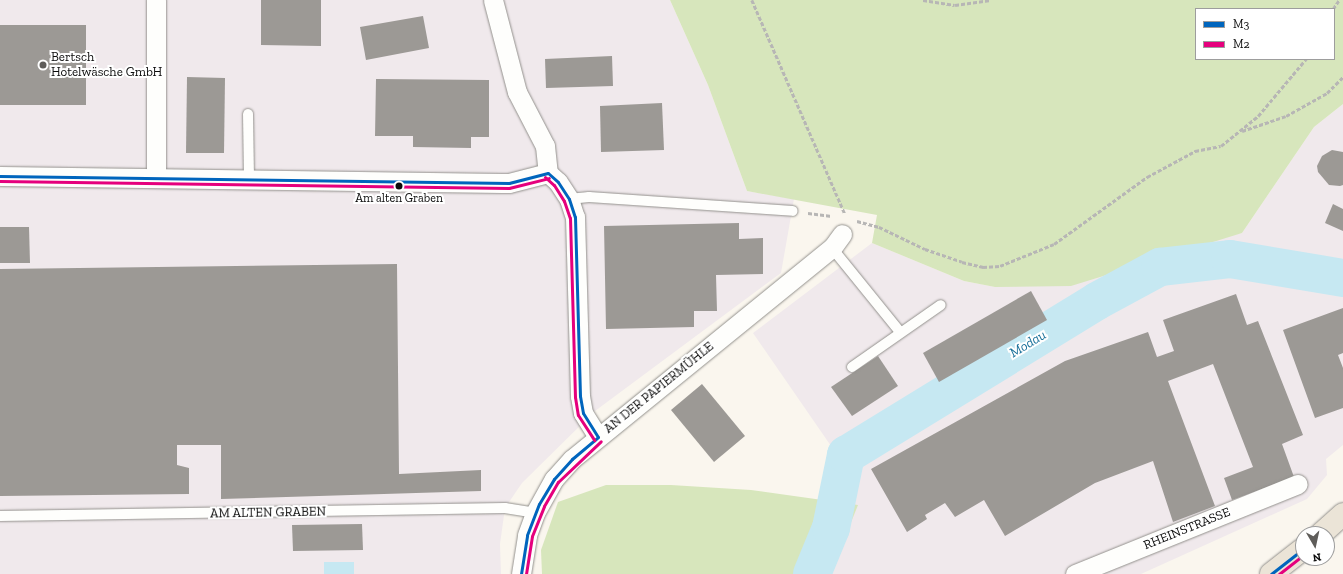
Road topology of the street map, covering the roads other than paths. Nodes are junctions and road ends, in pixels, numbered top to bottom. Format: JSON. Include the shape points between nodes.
{"nodes":[{"id":1,"x":156,"y":0,"type":"edge"},
{"id":2,"x":493,"y":0,"type":"edge"},
{"id":3,"x":248,"y":114,"type":"dead end"},
{"id":4,"x":548,"y":173,"type":"junction"},
{"id":5,"x":0,"y":176,"type":"edge"},
{"id":6,"x":156,"y":178,"type":"junction"},
{"id":7,"x":249,"y":180,"type":"junction"},
{"id":8,"x":569,"y":199,"type":"junction"},
{"id":9,"x":793,"y":211,"type":"road end"},
{"id":10,"x":842,"y":234,"type":"joint"},
{"id":11,"x":941,"y":305,"type":"dead end"},
{"id":12,"x":900,"y":332,"type":"junction"},
{"id":13,"x":852,"y":367,"type":"dead end"},
{"id":14,"x":598,"y":437,"type":"junction"},
{"id":15,"x":1298,"y":484,"type":"dead end"},
{"id":16,"x":535,"y":513,"type":"junction"},
{"id":17,"x":1343,"y":514,"type":"edge"},
{"id":18,"x":0,"y":516,"type":"edge"},
{"id":19,"x":1330,"y":526,"type":"edge"},
{"id":20,"x":1295,"y":555,"type":"edge"},
{"id":21,"x":522,"y":574,"type":"edge"},
{"id":22,"x":1075,"y":574,"type":"edge"},
{"id":23,"x":1271,"y":574,"type":"edge"}],
"edges":[{"from":1,"to":6,"type":"street"},
{"from":2,"to":4,"type":"street","via":[[517,92],[545,146]]},
{"from":3,"to":7,"type":"lane"},
{"from":4,"to":7,"type":"street","via":[[509,183]]},
{"from":4,"to":8,"type":"street","via":[[558,182]]},
{"from":5,"to":6,"type":"street"},
{"from":6,"to":7,"type":"street"},
{"from":8,"to":9,"type":"lane","via":[[589,197]]},
{"from":8,"to":14,"type":"street","via":[[576,217],[578,238],[580,396],[583,413]]},
{"from":10,"to":12,"type":"lane"},
{"from":10,"to":14,"type":"street","name":"AN DER PAPIERMÜHLE"},
{"from":11,"to":12,"type":"lane"},
{"from":12,"to":13,"type":"lane"},
{"from":14,"to":16,"type":"street","name":"AN DER PAPIERMÜHLE","via":[[572,459],[554,479]]},
{"from":15,"to":22,"type":"street","name":"RHEINSTRASSE"},
{"from":16,"to":18,"type":"lane","name":"AM ALTEN GRABEN","via":[[505,508]]},
{"from":16,"to":21,"type":"street","name":"AN DER PAPIERMÜHLE","via":[[527,535]]},
{"from":17,"to":19,"type":"main road"},
{"from":20,"to":23,"type":"main road"}]}
